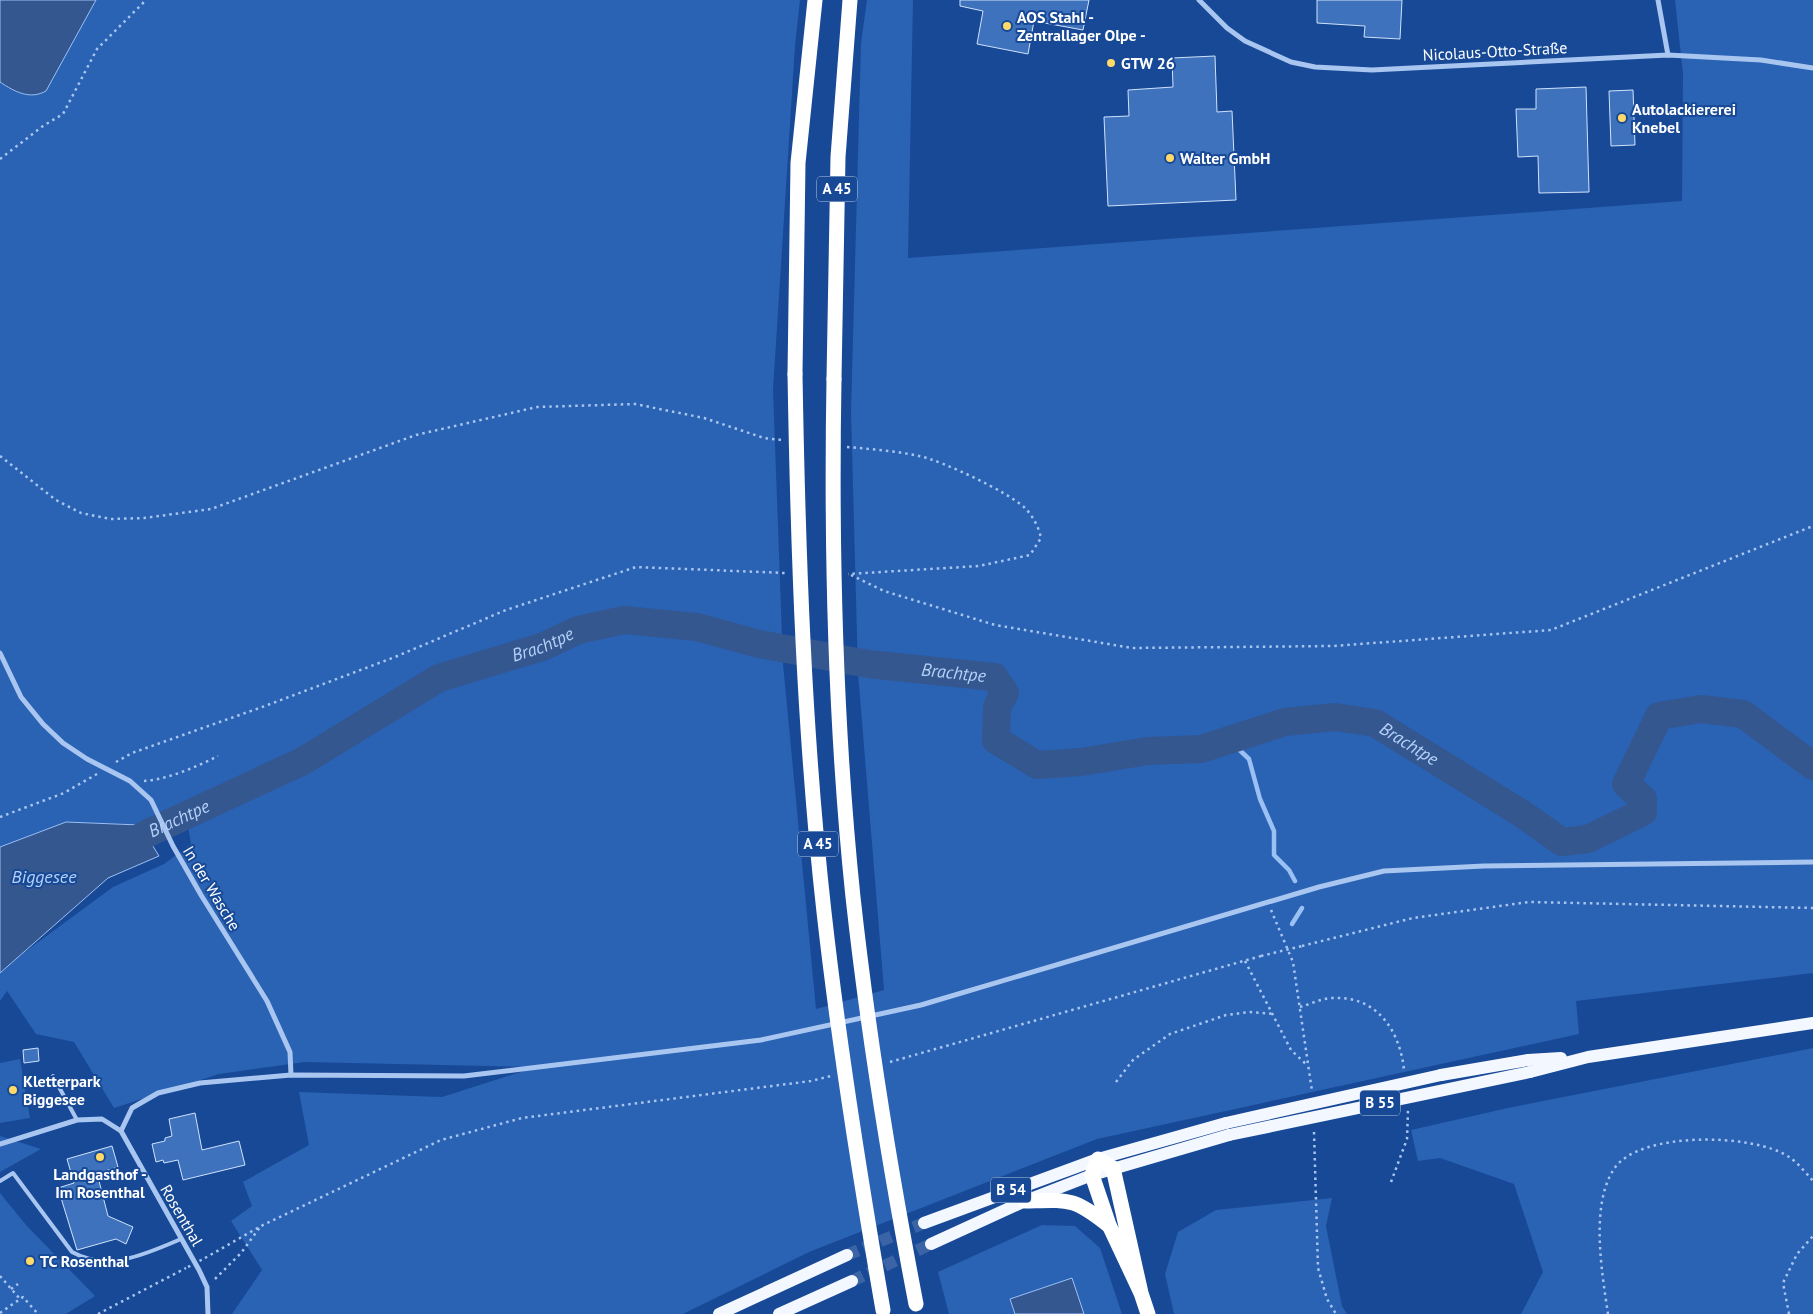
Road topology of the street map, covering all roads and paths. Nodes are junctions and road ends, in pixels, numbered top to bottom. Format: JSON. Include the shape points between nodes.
{"nodes":[{"id":1,"x":146,"y":0,"type":"edge"},
{"id":2,"x":815,"y":0,"type":"edge"},
{"id":3,"x":850,"y":0,"type":"edge"},
{"id":4,"x":1199,"y":0,"type":"edge"},
{"id":5,"x":1658,"y":0,"type":"edge"},
{"id":6,"x":1668,"y":55,"type":"junction"},
{"id":7,"x":1813,"y":68,"type":"edge"},
{"id":8,"x":0,"y":159,"type":"edge"},
{"id":9,"x":783,"y":440,"type":"dead end"},
{"id":10,"x":842,"y":446,"type":"dead end"},
{"id":11,"x":0,"y":456,"type":"edge"},
{"id":12,"x":1813,"y":526,"type":"edge"},
{"id":13,"x":793,"y":573,"type":"dead end"},
{"id":14,"x":840,"y":574,"type":"dead end"},
{"id":15,"x":849,"y":574,"type":"junction"},
{"id":16,"x":0,"y":653,"type":"edge"},
{"id":17,"x":218,"y":756,"type":"dead end"},
{"id":18,"x":105,"y":769,"type":"junction"},
{"id":19,"x":130,"y":781,"type":"junction"},
{"id":20,"x":0,"y":817,"type":"edge"},
{"id":21,"x":1813,"y":862,"type":"edge"},
{"id":22,"x":1813,"y":908,"type":"edge"},
{"id":23,"x":1245,"y":961,"type":"junction"},
{"id":24,"x":1300,"y":1007,"type":"dead end"},
{"id":25,"x":1274,"y":1014,"type":"junction"},
{"id":26,"x":1813,"y":1023,"type":"edge"},
{"id":27,"x":886,"y":1063,"type":"dead end"},
{"id":28,"x":1308,"y":1066,"type":"dead end"},
{"id":29,"x":839,"y":1074,"type":"dead end"},
{"id":30,"x":291,"y":1075,"type":"junction"},
{"id":31,"x":53,"y":1076,"type":"dead end"},
{"id":32,"x":1405,"y":1077,"type":"dead end"},
{"id":33,"x":1116,"y":1082,"type":"dead end"},
{"id":34,"x":1407,"y":1105,"type":"dead end"},
{"id":35,"x":77,"y":1120,"type":"junction"},
{"id":36,"x":1227,"y":1129,"type":"junction"},
{"id":37,"x":121,"y":1131,"type":"junction"},
{"id":38,"x":0,"y":1144,"type":"edge"},
{"id":39,"x":1098,"y":1159,"type":"junction"},
{"id":40,"x":1113,"y":1168,"type":"junction"},
{"id":41,"x":1092,"y":1175,"type":"junction"},
{"id":42,"x":0,"y":1181,"type":"edge"},
{"id":43,"x":1813,"y":1181,"type":"edge"},
{"id":44,"x":1391,"y":1182,"type":"dead end"},
{"id":45,"x":1025,"y":1201,"type":"junction"},
{"id":46,"x":924,"y":1223,"type":"tunnel mouth"},
{"id":47,"x":1109,"y":1225,"type":"junction"},
{"id":48,"x":261,"y":1226,"type":"junction"},
{"id":49,"x":1813,"y":1236,"type":"edge"},
{"id":50,"x":181,"y":1239,"type":"junction"},
{"id":51,"x":931,"y":1244,"type":"tunnel mouth"},
{"id":52,"x":848,"y":1255,"type":"tunnel mouth"},
{"id":53,"x":0,"y":1276,"type":"edge"},
{"id":54,"x":852,"y":1280,"type":"tunnel mouth"},
{"id":55,"x":18,"y":1284,"type":"dead end"},
{"id":56,"x":207,"y":1287,"type":"junction"},
{"id":57,"x":10,"y":1288,"type":"junction"},
{"id":58,"x":5,"y":1289,"type":"dead end"},
{"id":59,"x":1141,"y":1293,"type":"junction"},
{"id":60,"x":20,"y":1299,"type":"junction"},
{"id":61,"x":917,"y":1309,"type":"edge"},
{"id":62,"x":883,"y":1312,"type":"edge"},
{"id":63,"x":0,"y":1313,"type":"edge"},
{"id":64,"x":38,"y":1314,"type":"edge"},
{"id":65,"x":98,"y":1314,"type":"edge"},
{"id":66,"x":208,"y":1314,"type":"edge"},
{"id":67,"x":719,"y":1314,"type":"edge"},
{"id":68,"x":779,"y":1314,"type":"edge"},
{"id":69,"x":1148,"y":1314,"type":"edge"},
{"id":70,"x":1608,"y":1314,"type":"edge"},
{"id":71,"x":1789,"y":1314,"type":"edge"}],
"edges":[{"from":1,"to":8,"type":"path","via":[[97,49],[63,114]]},
{"from":2,"to":62,"type":"highway","number":"A 45","bridge":true,"via":[[798,163],[795,374],[802,643],[824,911],[840,1045]]},
{"from":3,"to":61,"type":"highway","number":"A 45","bridge":true,"via":[[838,157],[832,483],[834,614],[853,895],[879,1100]]},
{"from":4,"to":6,"type":"street","name":"Nicolaus-Otto-Straße","via":[[1245,41],[1291,62],[1315,68],[1372,70]]},
{"from":5,"to":6,"type":"street"},
{"from":6,"to":7,"type":"street","name":"Nicolaus-Otto-Straße","via":[[1761,60]]},
{"from":9,"to":11,"type":"path","via":[[764,438],[704,418],[635,404],[537,407],[416,435],[211,509],[111,519],[81,512],[56,500]]},
{"from":10,"to":15,"type":"path","via":[[921,456],[958,471],[1025,508],[1039,528],[1041,538],[1030,555],[979,566]]},
{"from":12,"to":15,"type":"path","via":[[1551,630],[1332,646],[1132,648],[994,625],[884,591]]},
{"from":13,"to":18,"type":"path","via":[[636,567],[506,610],[395,657],[132,753]]},
{"from":14,"to":15,"type":"path"},
{"from":16,"to":18,"type":"street","name":"In der Wasche","via":[[21,698],[43,724],[63,743]]},
{"from":17,"to":19,"type":"path","via":[[154,780]]},
{"from":18,"to":19,"type":"street","name":"In der Wasche"},
{"from":18,"to":20,"type":"path","via":[[64,793]]},
{"from":19,"to":30,"type":"street","name":"In der Wasche","via":[[151,800],[201,895],[267,1001],[290,1052]]},
{"from":21,"to":30,"type":"street","via":[[1484,866],[1384,871],[1319,887],[921,1005],[761,1040],[464,1076]]},
{"from":22,"to":23,"type":"path","bridge":true,"via":[[1530,902],[1413,918]]},
{"from":23,"to":25,"type":"path"},
{"from":23,"to":27,"type":"path"},
{"from":24,"to":32,"type":"path","via":[[1332,998],[1349,998],[1382,1014],[1395,1032]]},
{"from":25,"to":28,"type":"path","via":[[1291,1050]]},
{"from":25,"to":33,"type":"path","via":[[1226,1015],[1170,1034],[1132,1060]]},
{"from":26,"to":36,"type":"main road","number":"B 55","bridge":true,"via":[[1529,1066]]},
{"from":29,"to":48,"type":"path","via":[[811,1081],[522,1118],[441,1140]]},
{"from":30,"to":37,"type":"street","via":[[200,1083],[158,1093],[132,1108]]},
{"from":31,"to":35,"type":"lane"},
{"from":34,"to":44,"type":"path","via":[[1407,1139]]},
{"from":35,"to":37,"type":"street","via":[[102,1119]]},
{"from":35,"to":38,"type":"street"},
{"from":36,"to":39,"type":"main road","number":"B 55"},
{"from":36,"to":40,"type":"main road","number":"B 55"},
{"from":37,"to":50,"type":"street","name":"Rosenthal"},
{"from":39,"to":40,"type":"highway"},
{"from":39,"to":41,"type":"highway"},
{"from":39,"to":46,"type":"main road","number":"B 54"},
{"from":40,"to":41,"type":"main road","number":"B 55"},
{"from":40,"to":59,"type":"highway"},
{"from":41,"to":45,"type":"main road","number":"B 55"},
{"from":41,"to":47,"type":"highway"},
{"from":42,"to":50,"type":"lane","via":[[13,1173],[72,1252],[85,1260],[141,1257]]},
{"from":43,"to":70,"type":"path","via":[[1789,1156],[1764,1146],[1734,1141],[1699,1140],[1647,1146],[1622,1158],[1605,1184],[1599,1230]]},
{"from":45,"to":47,"type":"highway","via":[[1068,1200],[1086,1208]]},
{"from":45,"to":51,"type":"main road","number":"B 54"},
{"from":47,"to":59,"type":"highway"},
{"from":48,"to":56,"type":"path","via":[[241,1253]]},
{"from":48,"to":65,"type":"path","bridge":true},
{"from":49,"to":71,"type":"path","via":[[1797,1254],[1783,1283]]},
{"from":50,"to":56,"type":"street","name":"Rosenthal"},
{"from":52,"to":67,"type":"main road"},
{"from":53,"to":57,"type":"path"},
{"from":54,"to":68,"type":"main road"},
{"from":55,"to":57,"type":"path"},
{"from":56,"to":66,"type":"street","name":"Rosenthal"},
{"from":57,"to":58,"type":"path"},
{"from":57,"to":60,"type":"path"},
{"from":59,"to":69,"type":"highway"},
{"from":60,"to":63,"type":"path"},
{"from":60,"to":64,"type":"path","via":[[23,1297]]}]}
